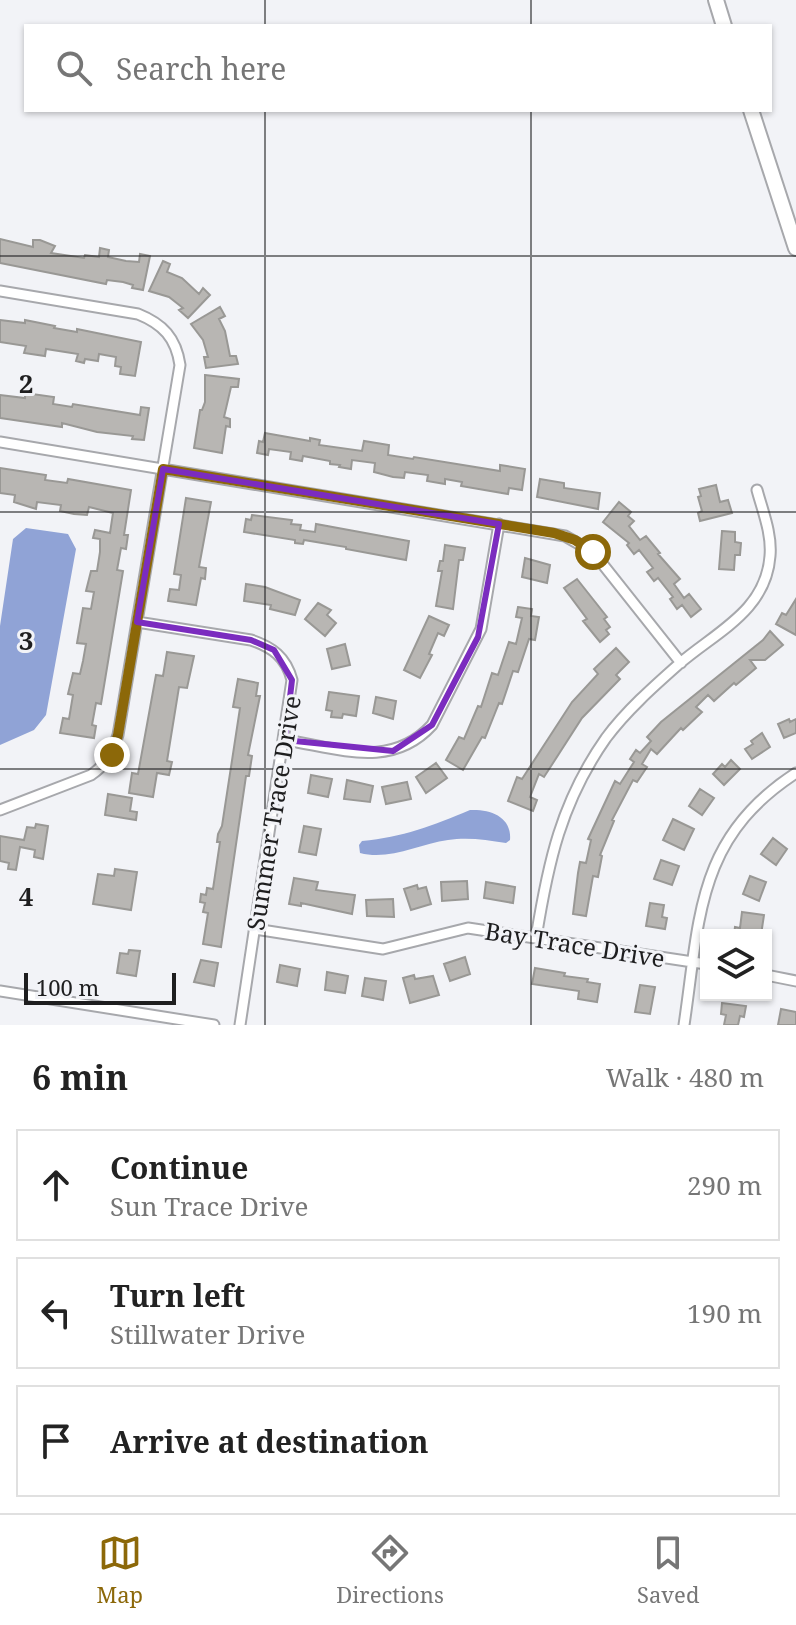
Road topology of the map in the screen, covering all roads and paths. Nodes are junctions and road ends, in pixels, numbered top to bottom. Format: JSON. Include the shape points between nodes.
{"nodes":[{"id":1,"x":716,"y":0,"type":"edge"},
{"id":2,"x":723,"y":24,"type":"edge"},
{"id":3,"x":752,"y":112,"type":"edge"},
{"id":4,"x":796,"y":248,"type":"edge"},
{"id":5,"x":0,"y":291,"type":"edge"},
{"id":6,"x":0,"y":442,"type":"edge"},
{"id":7,"x":163,"y":469,"type":"junction"},
{"id":8,"x":757,"y":490,"type":"dead end"},
{"id":9,"x":499,"y":524,"type":"junction"},
{"id":10,"x":137,"y":622,"type":"junction"},
{"id":11,"x":681,"y":663,"type":"junction"},
{"id":12,"x":285,"y":740,"type":"junction"},
{"id":13,"x":796,"y":773,"type":"edge"},
{"id":14,"x":0,"y":810,"type":"edge"},
{"id":15,"x":255,"y":929,"type":"junction"},
{"id":16,"x":536,"y":938,"type":"junction"},
{"id":17,"x":693,"y":962,"type":"junction"},
{"id":18,"x":700,"y":963,"type":"edge"},
{"id":19,"x":772,"y":976,"type":"edge"},
{"id":20,"x":796,"y":981,"type":"edge"},
{"id":21,"x":0,"y":991,"type":"edge"},
{"id":22,"x":214,"y":1025,"type":"edge"},
{"id":23,"x":240,"y":1025,"type":"edge"},
{"id":24,"x":684,"y":1025,"type":"edge"}],
"edges":[{"from":1,"to":2,"type":"main road"},
{"from":3,"to":4,"type":"main road"},
{"from":5,"to":7,"type":"street","via":[[138,314],[163,327],[180,365]]},
{"from":6,"to":7,"type":"street"},
{"from":7,"to":9,"type":"street"},
{"from":7,"to":10,"type":"street"},
{"from":8,"to":11,"type":"street","via":[[771,546],[761,589],[743,614]]},
{"from":9,"to":11,"type":"street","via":[[565,536],[593,552]]},
{"from":9,"to":12,"type":"street","via":[[481,629],[424,734],[401,748],[374,754]]},
{"from":10,"to":12,"type":"street","name":"Summer Trace Drive","via":[[251,640],[274,650],[286,662],[292,680]]},
{"from":10,"to":14,"type":"street","via":[[112,755],[91,775]]},
{"from":11,"to":16,"type":"street","via":[[624,716],[580,778],[550,857]]},
{"from":12,"to":15,"type":"street","name":"Summer Trace Drive"},
{"from":13,"to":17,"type":"street","via":[[743,817],[716,858],[703,898]]},
{"from":15,"to":16,"type":"street","name":"Bay Trace Drive","via":[[383,949],[468,928]]},
{"from":15,"to":23,"type":"street","name":"Summer Trace Drive"},
{"from":16,"to":17,"type":"street","name":"Bay Trace Drive"},
{"from":17,"to":18,"type":"street","name":"Bay Trace Drive"},
{"from":17,"to":24,"type":"street"},
{"from":19,"to":20,"type":"street"},
{"from":21,"to":22,"type":"street"}]}
